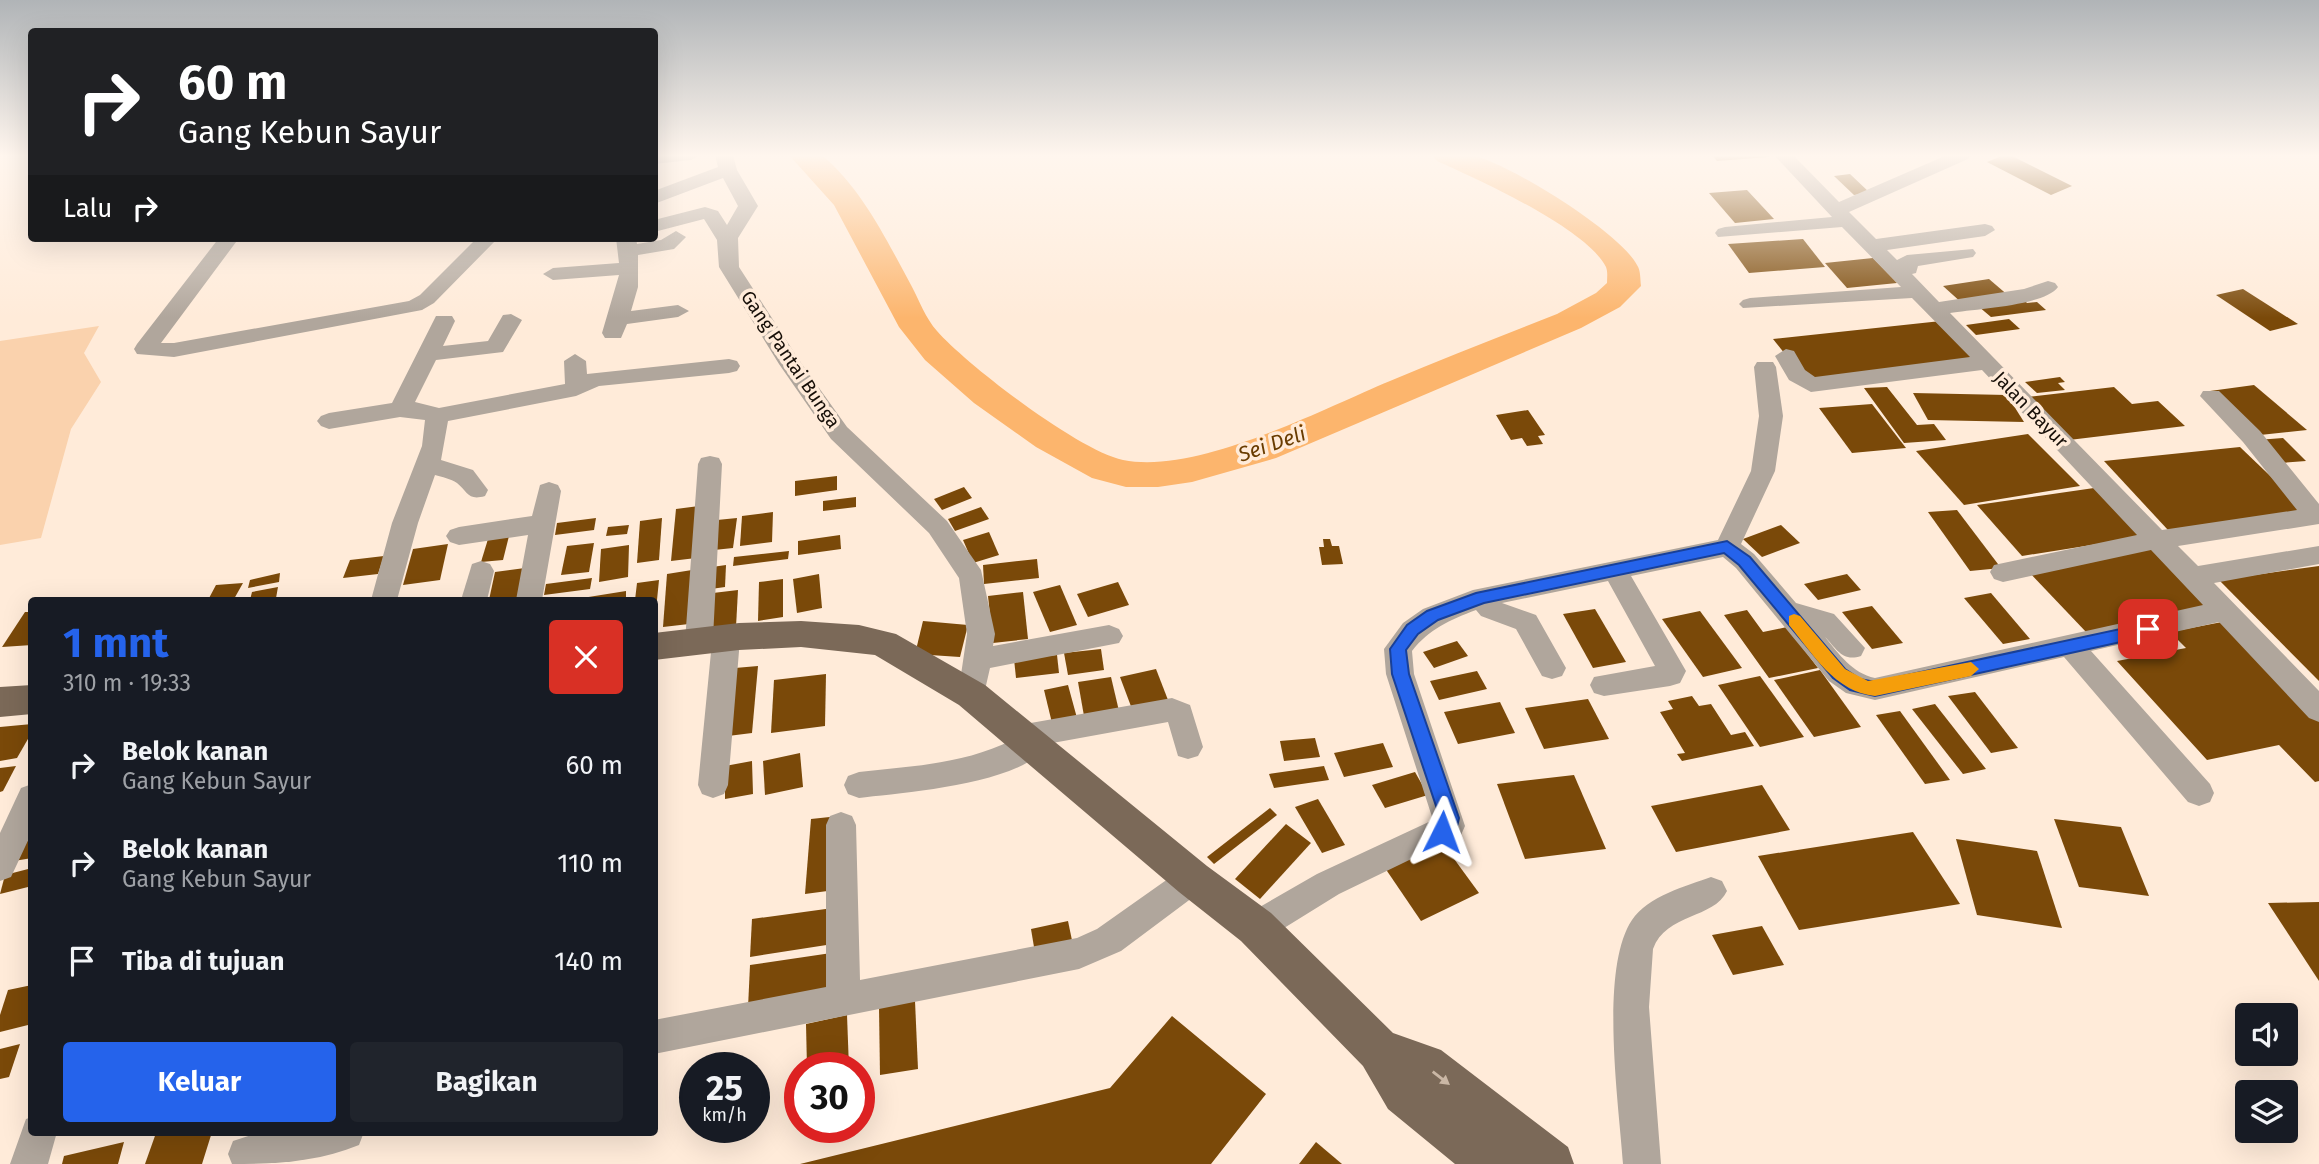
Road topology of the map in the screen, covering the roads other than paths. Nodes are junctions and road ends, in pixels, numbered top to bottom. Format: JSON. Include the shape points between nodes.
{"nodes":[{"id":1,"x":746,"y":209,"type":"edge"},
{"id":2,"x":1836,"y":209,"type":"edge"},
{"id":3,"x":1852,"y":209,"type":"edge"},
{"id":4,"x":1841,"y":215,"type":"junction"},
{"id":5,"x":658,"y":225,"type":"edge"},
{"id":6,"x":1985,"y":230,"type":"dead end"},
{"id":7,"x":1725,"y":233,"type":"dead end"},
{"id":8,"x":676,"y":237,"type":"dead end"},
{"id":9,"x":726,"y":238,"type":"junction"},
{"id":10,"x":226,"y":242,"type":"edge"},
{"id":11,"x":484,"y":242,"type":"edge"},
{"id":12,"x":1870,"y":246,"type":"junction"},
{"id":13,"x":628,"y":252,"type":"edge"},
{"id":14,"x":1966,"y":253,"type":"dead end"},
{"id":15,"x":1895,"y":271,"type":"junction"},
{"id":16,"x":553,"y":274,"type":"dead end"},
{"id":17,"x":2048,"y":287,"type":"dead end"},
{"id":18,"x":1915,"y":292,"type":"junction"},
{"id":19,"x":1750,"y":304,"type":"dead end"},
{"id":20,"x":1932,"y":309,"type":"junction"},
{"id":21,"x":678,"y":311,"type":"dead end"},
{"id":22,"x":511,"y":320,"type":"dead end"},
{"id":23,"x":444,"y":321,"type":"dead end"},
{"id":24,"x":428,"y":354,"type":"junction"},
{"id":25,"x":575,"y":360,"type":"dead end"},
{"id":26,"x":1987,"y":362,"type":"junction"},
{"id":27,"x":729,"y":366,"type":"dead end"},
{"id":28,"x":576,"y":389,"type":"junction"},
{"id":29,"x":2211,"y":396,"type":"dead end"},
{"id":30,"x":400,"y":409,"type":"junction"},
{"id":31,"x":437,"y":417,"type":"junction"},
{"id":32,"x":329,"y":421,"type":"dead end"},
{"id":33,"x":427,"y":464,"type":"junction"},
{"id":34,"x":710,"y":464,"type":"dead end"},
{"id":35,"x":476,"y":490,"type":"dead end"},
{"id":36,"x":549,"y":491,"type":"dead end"},
{"id":37,"x":542,"y":524,"type":"junction"},
{"id":38,"x":459,"y":536,"type":"dead end"},
{"id":39,"x":2155,"y":540,"type":"junction"},
{"id":40,"x":1727,"y":547,"type":"junction"},
{"id":41,"x":2319,"y":555,"type":"edge"},
{"id":42,"x":1615,"y":569,"type":"junction"},
{"id":43,"x":481,"y":571,"type":"dead end"},
{"id":44,"x":2003,"y":572,"type":"dead end"},
{"id":45,"x":2193,"y":577,"type":"junction"},
{"id":46,"x":385,"y":597,"type":"edge"},
{"id":47,"x":475,"y":597,"type":"edge"},
{"id":48,"x":530,"y":597,"type":"edge"},
{"id":49,"x":1482,"y":597,"type":"junction"},
{"id":50,"x":2224,"y":611,"type":"junction"},
{"id":51,"x":1788,"y":613,"type":"junction"},
{"id":52,"x":1109,"y":636,"type":"dead end"},
{"id":53,"x":713,"y":640,"type":"junction"},
{"id":54,"x":658,"y":647,"type":"edge"},
{"id":55,"x":1851,"y":648,"type":"dead end"},
{"id":56,"x":2072,"y":648,"type":"junction"},
{"id":57,"x":1552,"y":668,"type":"dead end"},
{"id":58,"x":975,"y":678,"type":"junction"},
{"id":59,"x":1604,"y":685,"type":"dead end"},
{"id":60,"x":28,"y":699,"type":"edge"},
{"id":61,"x":0,"y":702,"type":"edge"},
{"id":62,"x":2319,"y":710,"type":"edge"},
{"id":63,"x":1029,"y":740,"type":"junction"},
{"id":64,"x":1188,"y":747,"type":"dead end"},
{"id":65,"x":713,"y":785,"type":"dead end"},
{"id":66,"x":859,"y":785,"type":"dead end"},
{"id":67,"x":2199,"y":793,"type":"dead end"},
{"id":68,"x":28,"y":806,"type":"edge"},
{"id":69,"x":841,"y":825,"type":"dead end"},
{"id":70,"x":0,"y":867,"type":"edge"},
{"id":71,"x":1193,"y":879,"type":"junction"},
{"id":72,"x":1712,"y":891,"type":"dead end"},
{"id":73,"x":1256,"y":927,"type":"junction"},
{"id":74,"x":843,"y":1000,"type":"junction"},
{"id":75,"x":658,"y":1036,"type":"edge"},
{"id":76,"x":1379,"y":1050,"type":"junction"},
{"id":77,"x":324,"y":1136,"type":"edge"},
{"id":78,"x":247,"y":1150,"type":"edge"},
{"id":79,"x":1492,"y":1164,"type":"edge"},
{"id":80,"x":1551,"y":1164,"type":"edge"},
{"id":81,"x":1642,"y":1164,"type":"edge"}],
"edges":[{"from":1,"to":9,"type":"street"},
{"from":2,"to":4,"type":"street","name":"Jalan Bayur"},
{"from":3,"to":4,"type":"street"},
{"from":4,"to":7,"type":"street"},
{"from":4,"to":12,"type":"street","name":"Jalan Bayur"},
{"from":5,"to":9,"type":"street","via":[[705,213]]},
{"from":6,"to":12,"type":"street"},
{"from":8,"to":13,"type":"street","via":[[667,245]]},
{"from":9,"to":58,"type":"street","name":"Gang Pantai Bunga","via":[[729,267],[839,432],[937,527],[972,577],[981,634]]},
{"from":10,"to":11,"type":"street","via":[[145,349],[174,350],[415,306]]},
{"from":12,"to":15,"type":"street","name":"Jalan Bayur"},
{"from":13,"to":16,"type":"street"},
{"from":13,"to":21,"type":"street","via":[[628,295],[615,326]]},
{"from":14,"to":15,"type":"street","via":[[1907,261],[1909,269]]},
{"from":15,"to":18,"type":"street","name":"Jalan Bayur"},
{"from":17,"to":20,"type":"street","via":[[2029,295]]},
{"from":18,"to":19,"type":"street"},
{"from":18,"to":20,"type":"street","name":"Jalan Bayur"},
{"from":20,"to":26,"type":"street","name":"Jalan Bayur"},
{"from":22,"to":24,"type":"street","via":[[495,346]]},
{"from":23,"to":24,"type":"street"},
{"from":24,"to":30,"type":"street"},
{"from":25,"to":28,"type":"street"},
{"from":26,"to":39,"type":"street","name":"Jalan Bayur"},
{"from":26,"to":40,"type":"street","via":[[1811,384],[1775,361],[1763,471]]},
{"from":27,"to":28,"type":"street","via":[[594,379]]},
{"from":28,"to":31,"type":"street"},
{"from":29,"to":39,"type":"street","via":[[2248,429],[2313,515]]},
{"from":30,"to":31,"type":"street","via":[[425,410]]},
{"from":30,"to":32,"type":"street"},
{"from":31,"to":33,"type":"street"},
{"from":33,"to":35,"type":"street","via":[[464,476]]},
{"from":33,"to":46,"type":"street"},
{"from":34,"to":53,"type":"street"},
{"from":36,"to":37,"type":"street"},
{"from":37,"to":38,"type":"street"},
{"from":37,"to":48,"type":"street"},
{"from":39,"to":44,"type":"street"},
{"from":39,"to":45,"type":"street","name":"Jalan Bayur"},
{"from":40,"to":42,"type":"street"},
{"from":40,"to":51,"type":"street","via":[[1745,561]]},
{"from":41,"to":45,"type":"street"},
{"from":42,"to":49,"type":"street"},
{"from":42,"to":59,"type":"street","via":[[1672,671],[1670,675]]},
{"from":43,"to":47,"type":"street"},
{"from":45,"to":50,"type":"street","name":"Jalan Bayur"},
{"from":49,"to":57,"type":"street","via":[[1490,609],[1526,622]]},
{"from":49,"to":73,"type":"street","via":[[1433,616],[1413,630],[1398,649],[1400,674],[1450,826],[1328,884]]},
{"from":50,"to":56,"type":"street"},
{"from":50,"to":62,"type":"street","name":"Jalan Bayur"},
{"from":51,"to":55,"type":"street","via":[[1808,613],[1830,622]]},
{"from":51,"to":56,"type":"street","via":[[1839,674],[1865,688]]},
{"from":52,"to":58,"type":"street"},
{"from":53,"to":54,"type":"main road"},
{"from":53,"to":58,"type":"main road","via":[[813,635],[868,639]]},
{"from":53,"to":65,"type":"street"},
{"from":56,"to":67,"type":"street"},
{"from":58,"to":63,"type":"main road"},
{"from":60,"to":61,"type":"main road"},
{"from":63,"to":64,"type":"street","via":[[1172,709],[1180,713]]},
{"from":63,"to":66,"type":"street","via":[[975,769]]},
{"from":63,"to":71,"type":"main road"},
{"from":68,"to":70,"type":"street"},
{"from":69,"to":74,"type":"street"},
{"from":71,"to":73,"type":"main road"},
{"from":71,"to":74,"type":"street","via":[[1109,940],[1079,953]]},
{"from":72,"to":81,"type":"street","via":[[1657,916],[1642,932],[1636,949],[1632,981]]},
{"from":73,"to":76,"type":"main road"},
{"from":74,"to":75,"type":"street"},
{"from":76,"to":79,"type":"main road","via":[[1404,1094]]},
{"from":76,"to":80,"type":"main road","one_way":true,"via":[[1425,1066]]},
{"from":77,"to":78,"type":"street"}]}
